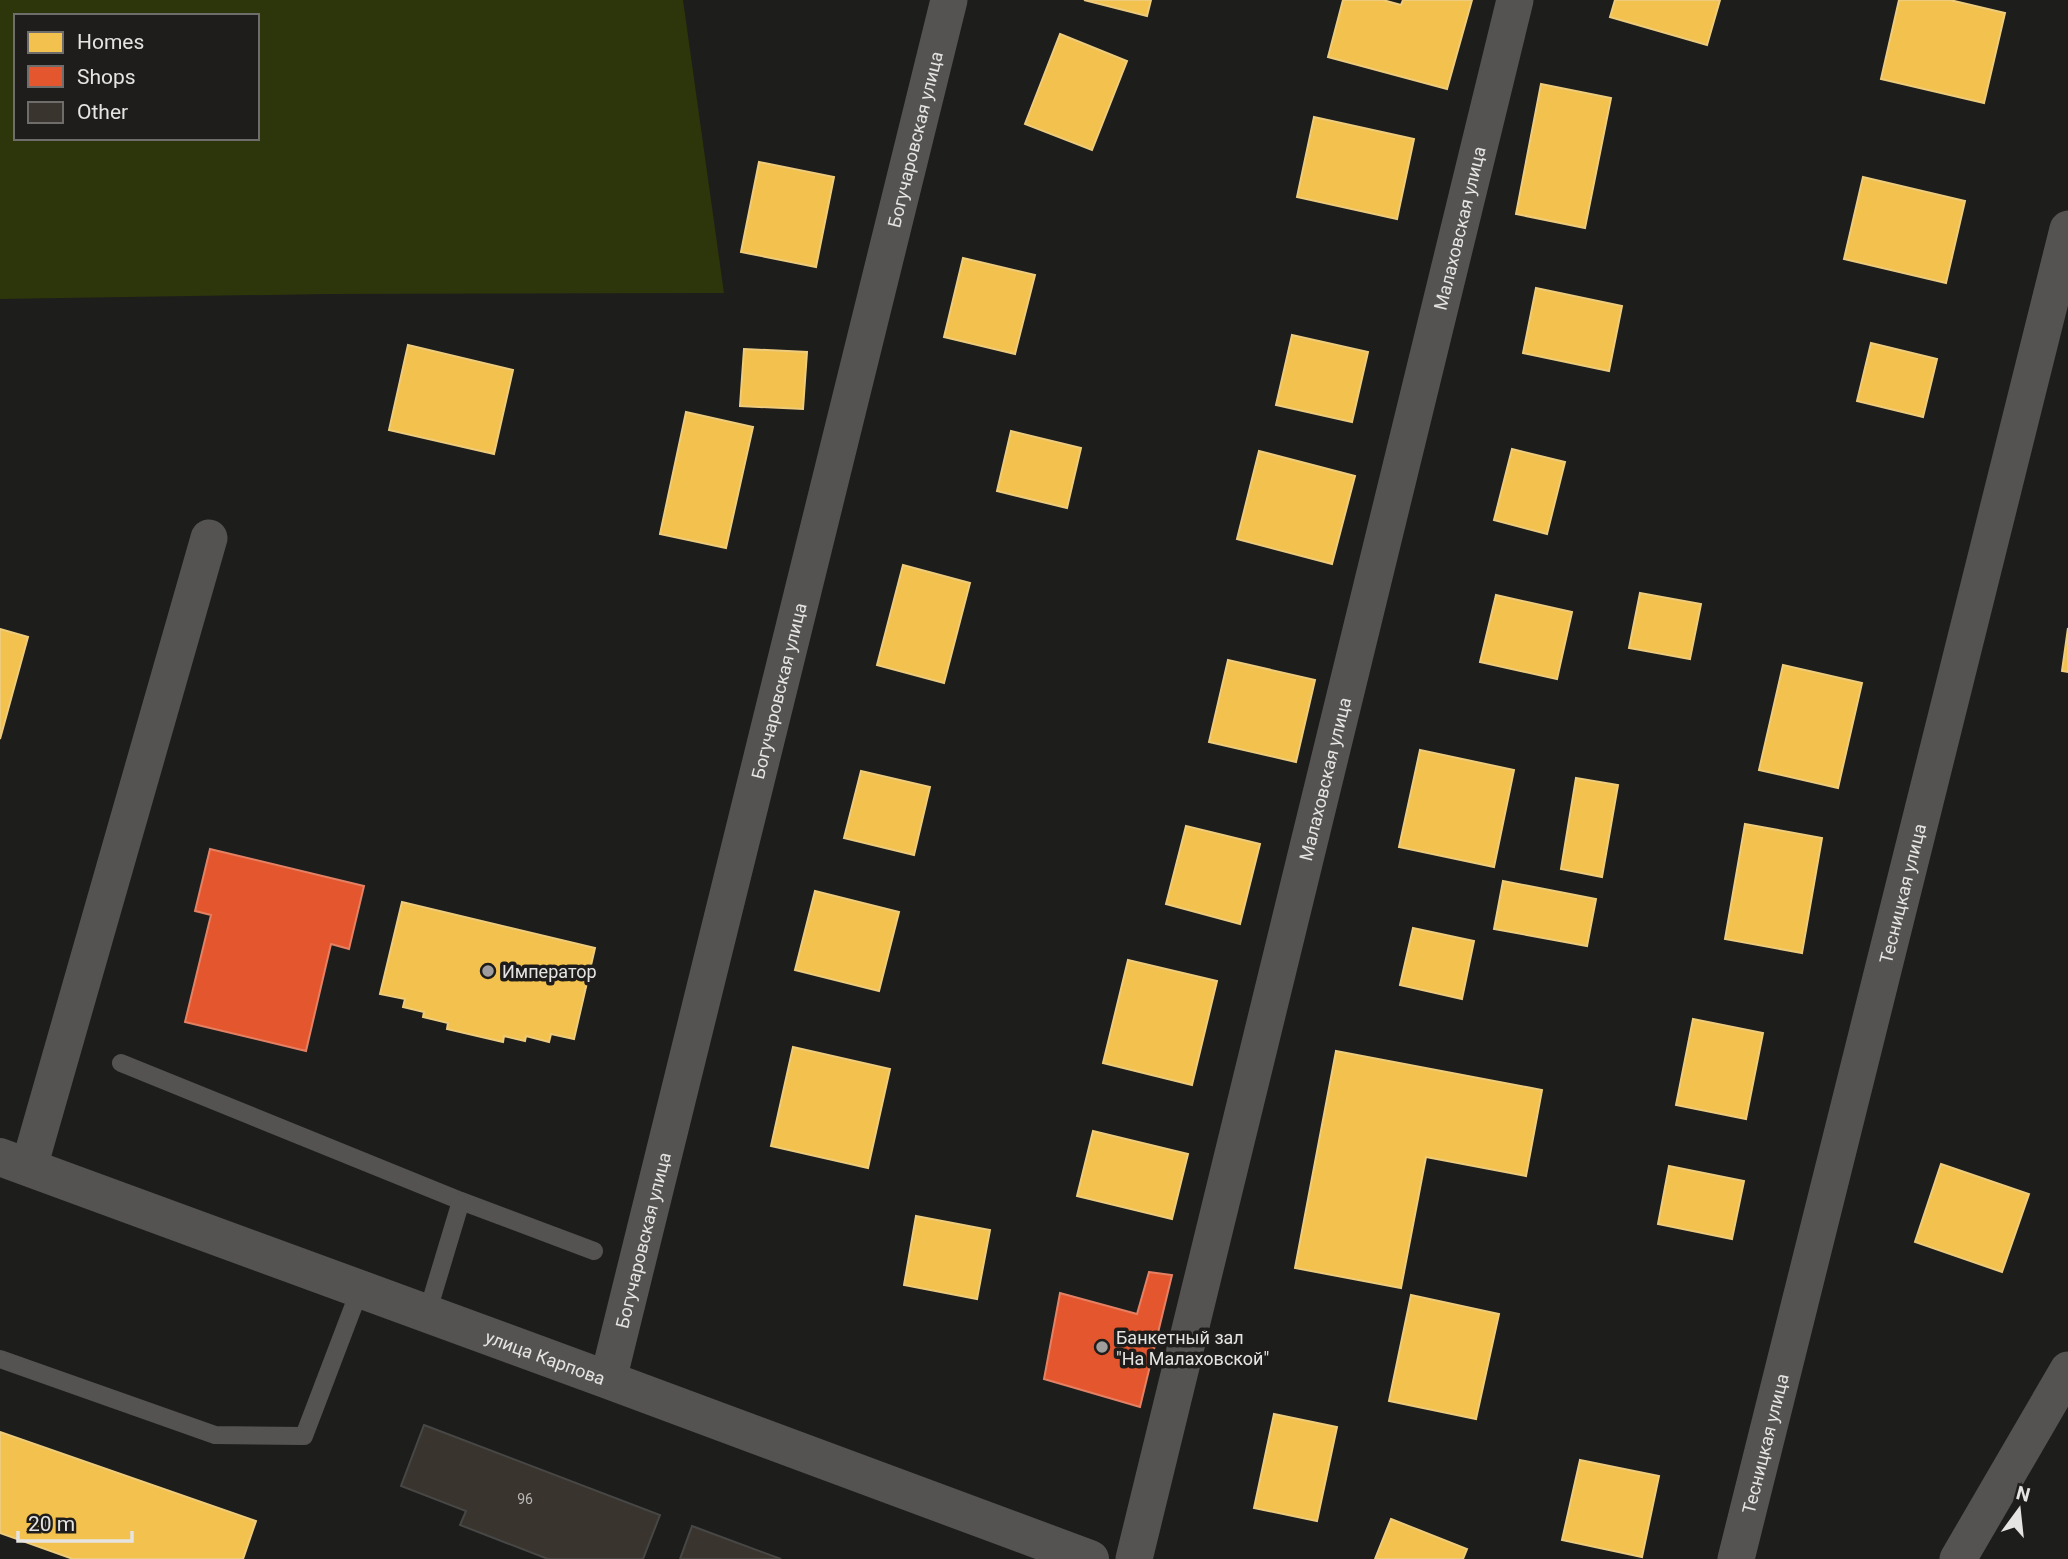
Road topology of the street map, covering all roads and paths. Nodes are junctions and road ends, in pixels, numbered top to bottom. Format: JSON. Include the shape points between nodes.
{"nodes":[{"id":1,"x":949,"y":0,"type":"edge"},
{"id":2,"x":1515,"y":0,"type":"edge"},
{"id":3,"x":2068,"y":229,"type":"edge"},
{"id":4,"x":209,"y":538,"type":"dead end"},
{"id":5,"x":121,"y":1063,"type":"dead end"},
{"id":6,"x":15,"y":1162,"type":"edge"},
{"id":7,"x":461,"y":1201,"type":"junction"},
{"id":8,"x":594,"y":1251,"type":"dead end"},
{"id":9,"x":360,"y":1289,"type":"junction"},
{"id":10,"x":427,"y":1314,"type":"junction"},
{"id":11,"x":0,"y":1359,"type":"edge"},
{"id":12,"x":2068,"y":1370,"type":"edge"},
{"id":13,"x":608,"y":1380,"type":"junction"},
{"id":14,"x":1090,"y":1559,"type":"edge"},
{"id":15,"x":1134,"y":1559,"type":"edge"},
{"id":16,"x":1736,"y":1559,"type":"edge"},
{"id":17,"x":1958,"y":1559,"type":"edge"}],
"edges":[{"from":1,"to":13,"type":"street","name":"Богучаровская улица"},
{"from":2,"to":15,"type":"street","name":"Малаховская улица"},
{"from":3,"to":16,"type":"street","name":"Тесницкая улица"},
{"from":4,"to":6,"type":"street"},
{"from":5,"to":7,"type":"lane"},
{"from":6,"to":9,"type":"main road","name":"улица Карпова"},
{"from":7,"to":8,"type":"lane"},
{"from":7,"to":10,"type":"lane"},
{"from":9,"to":10,"type":"main road","name":"улица Карпова"},
{"from":9,"to":11,"type":"lane","via":[[303,1436],[215,1435]]},
{"from":10,"to":13,"type":"main road","name":"улица Карпова"},
{"from":12,"to":17,"type":"street"},
{"from":13,"to":14,"type":"main road","name":"улица Карпова"}]}
